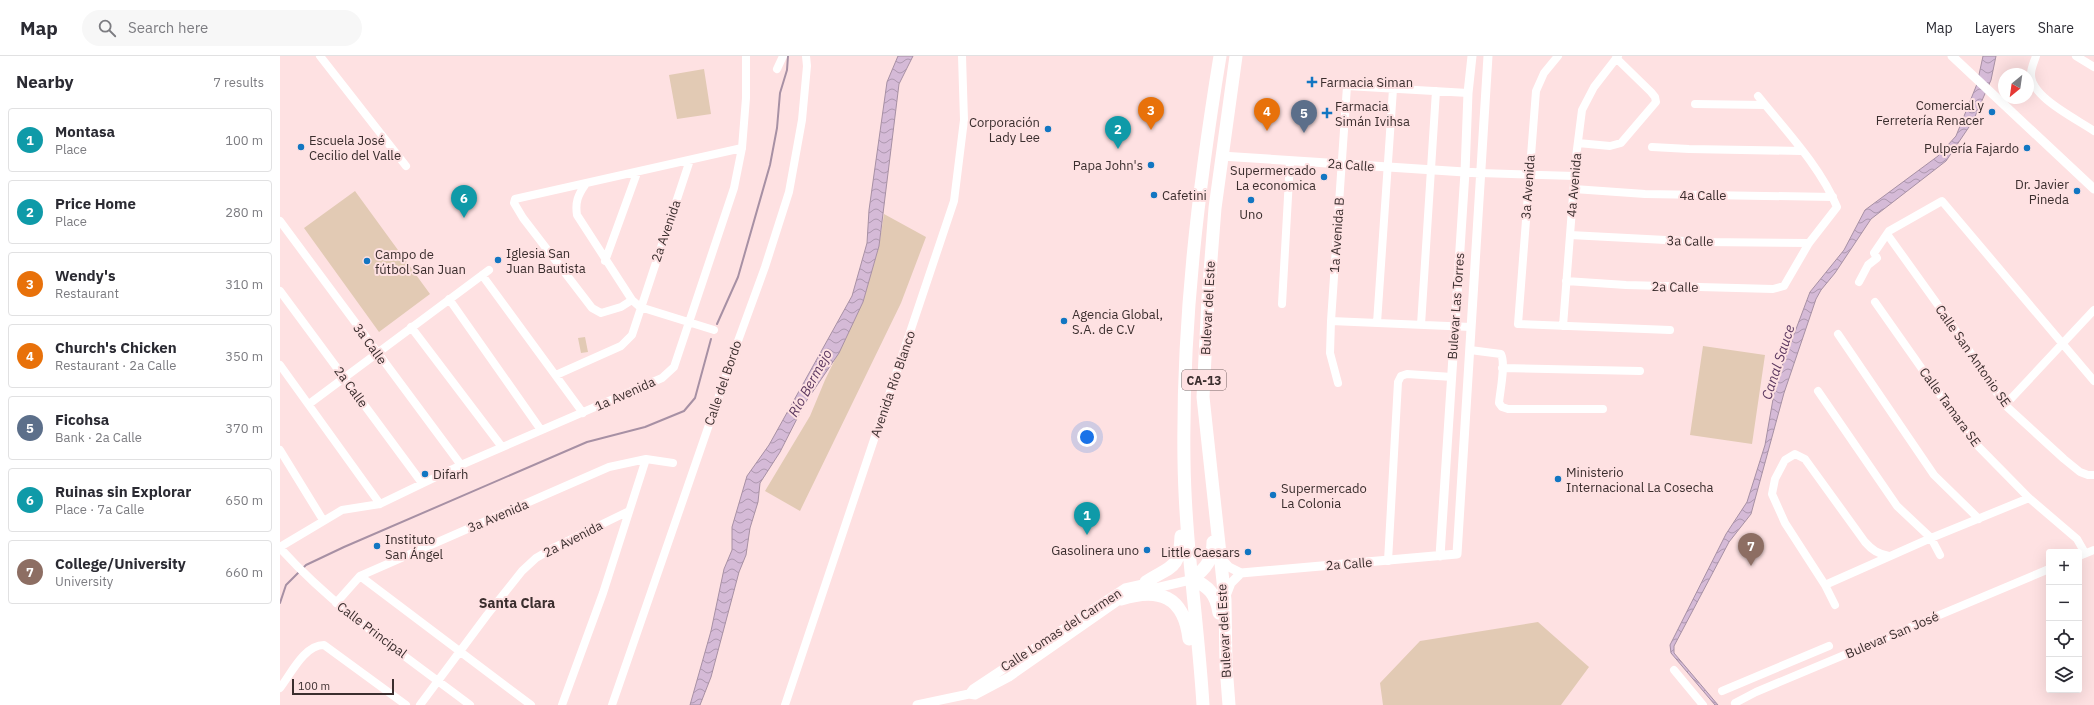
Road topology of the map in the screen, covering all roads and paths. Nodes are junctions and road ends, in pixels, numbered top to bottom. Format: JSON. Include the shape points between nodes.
{"nodes":[{"id":1,"x":320,"y":56,"type":"edge"},
{"id":2,"x":746,"y":56,"type":"edge"},
{"id":3,"x":783,"y":56,"type":"edge"},
{"id":4,"x":806,"y":56,"type":"edge"},
{"id":5,"x":962,"y":56,"type":"edge"},
{"id":6,"x":1220,"y":56,"type":"edge"},
{"id":7,"x":1236,"y":56,"type":"edge"},
{"id":8,"x":1472,"y":56,"type":"edge"},
{"id":9,"x":1488,"y":56,"type":"edge"},
{"id":10,"x":1558,"y":56,"type":"edge"},
{"id":11,"x":1952,"y":56,"type":"edge"},
{"id":12,"x":2036,"y":56,"type":"edge"},
{"id":13,"x":2076,"y":56,"type":"edge"},
{"id":14,"x":1617,"y":57,"type":"edge"},
{"id":15,"x":2094,"y":67,"type":"edge"},
{"id":16,"x":777,"y":69,"type":"dead end"},
{"id":17,"x":1393,"y":89,"type":"junction"},
{"id":18,"x":1436,"y":91,"type":"junction"},
{"id":19,"x":1468,"y":93,"type":"junction"},
{"id":20,"x":1758,"y":96,"type":"dead end"},
{"id":21,"x":1695,"y":104,"type":"dead end"},
{"id":22,"x":1765,"y":104,"type":"junction"},
{"id":23,"x":2094,"y":131,"type":"edge"},
{"id":24,"x":1578,"y":143,"type":"junction"},
{"id":25,"x":1652,"y":146,"type":"dead end"},
{"id":26,"x":742,"y":148,"type":"junction"},
{"id":27,"x":1801,"y":151,"type":"junction"},
{"id":28,"x":1221,"y":156,"type":"junction"},
{"id":29,"x":690,"y":160,"type":"junction"},
{"id":30,"x":1290,"y":161,"type":"junction"},
{"id":31,"x":1342,"y":164,"type":"junction"},
{"id":32,"x":406,"y":166,"type":"dead end"},
{"id":33,"x":1388,"y":167,"type":"junction"},
{"id":34,"x":1430,"y":170,"type":"junction"},
{"id":35,"x":1465,"y":172,"type":"junction"},
{"id":36,"x":637,"y":173,"type":"junction"},
{"id":37,"x":1480,"y":173,"type":"junction"},
{"id":38,"x":1528,"y":174,"type":"junction"},
{"id":39,"x":1575,"y":176,"type":"junction"},
{"id":40,"x":585,"y":185,"type":"junction"},
{"id":41,"x":2094,"y":189,"type":"edge"},
{"id":42,"x":1574,"y":190,"type":"junction"},
{"id":43,"x":1833,"y":197,"type":"junction"},
{"id":44,"x":280,"y":221,"type":"edge"},
{"id":45,"x":1887,"y":234,"type":"junction"},
{"id":46,"x":1570,"y":235,"type":"junction"},
{"id":47,"x":1809,"y":243,"type":"junction"},
{"id":48,"x":1193,"y":245,"type":"junction"},
{"id":49,"x":606,"y":262,"type":"junction"},
{"id":50,"x":1566,"y":281,"type":"junction"},
{"id":51,"x":1859,"y":282,"type":"dead end"},
{"id":52,"x":280,"y":291,"type":"edge"},
{"id":53,"x":449,"y":299,"type":"junction"},
{"id":54,"x":632,"y":300,"type":"junction"},
{"id":55,"x":1875,"y":302,"type":"dead end"},
{"id":56,"x":1282,"y":304,"type":"dead end"},
{"id":57,"x":640,"y":307,"type":"junction"},
{"id":58,"x":2094,"y":310,"type":"edge"},
{"id":59,"x":1330,"y":321,"type":"junction"},
{"id":60,"x":688,"y":322,"type":"junction"},
{"id":61,"x":1377,"y":323,"type":"junction"},
{"id":62,"x":1421,"y":325,"type":"junction"},
{"id":63,"x":1563,"y":326,"type":"junction"},
{"id":64,"x":411,"y":327,"type":"junction"},
{"id":65,"x":1455,"y":327,"type":"junction"},
{"id":66,"x":1471,"y":327,"type":"junction"},
{"id":67,"x":714,"y":330,"type":"dead end"},
{"id":68,"x":1670,"y":330,"type":"dead end"},
{"id":69,"x":1838,"y":334,"type":"dead end"},
{"id":70,"x":2062,"y":344,"type":"junction"},
{"id":71,"x":1470,"y":350,"type":"junction"},
{"id":72,"x":376,"y":353,"type":"junction"},
{"id":73,"x":280,"y":365,"type":"edge"},
{"id":74,"x":1502,"y":368,"type":"junction"},
{"id":75,"x":1640,"y":371,"type":"dead end"},
{"id":76,"x":556,"y":375,"type":"junction"},
{"id":77,"x":1452,"y":376,"type":"junction"},
{"id":78,"x":344,"y":377,"type":"junction"},
{"id":79,"x":2094,"y":381,"type":"edge"},
{"id":80,"x":1338,"y":383,"type":"dead end"},
{"id":81,"x":1818,"y":391,"type":"dead end"},
{"id":82,"x":309,"y":404,"type":"junction"},
{"id":83,"x":2005,"y":405,"type":"junction"},
{"id":84,"x":1602,"y":409,"type":"dead end"},
{"id":85,"x":583,"y":413,"type":"junction"},
{"id":86,"x":1205,"y":418,"type":"junction"},
{"id":87,"x":541,"y":430,"type":"junction"},
{"id":88,"x":502,"y":447,"type":"junction"},
{"id":89,"x":280,"y":450,"type":"edge"},
{"id":90,"x":646,"y":459,"type":"junction"},
{"id":91,"x":673,"y":463,"type":"dead end"},
{"id":92,"x":461,"y":465,"type":"junction"},
{"id":93,"x":2094,"y":474,"type":"edge"},
{"id":94,"x":422,"y":483,"type":"junction"},
{"id":95,"x":2029,"y":498,"type":"junction"},
{"id":96,"x":380,"y":504,"type":"junction"},
{"id":97,"x":628,"y":512,"type":"junction"},
{"id":98,"x":1979,"y":519,"type":"junction"},
{"id":99,"x":323,"y":520,"type":"junction"},
{"id":100,"x":1931,"y":538,"type":"junction"},
{"id":101,"x":280,"y":548,"type":"edge"},
{"id":102,"x":2080,"y":549,"type":"edge"},
{"id":103,"x":2094,"y":550,"type":"edge"},
{"id":104,"x":1218,"y":554,"type":"junction"},
{"id":105,"x":1457,"y":554,"type":"joint"},
{"id":106,"x":1940,"y":555,"type":"dead end"},
{"id":107,"x":2082,"y":555,"type":"edge"},
{"id":108,"x":1440,"y":556,"type":"junction"},
{"id":109,"x":1889,"y":556,"type":"junction"},
{"id":110,"x":1389,"y":557,"type":"junction"},
{"id":111,"x":2046,"y":570,"type":"edge"},
{"id":112,"x":1241,"y":573,"type":"junction"},
{"id":113,"x":360,"y":576,"type":"junction"},
{"id":114,"x":1192,"y":578,"type":"junction"},
{"id":115,"x":1146,"y":582,"type":"junction"},
{"id":116,"x":1824,"y":585,"type":"junction"},
{"id":117,"x":1213,"y":592,"type":"junction"},
{"id":118,"x":1121,"y":599,"type":"junction"},
{"id":119,"x":1225,"y":600,"type":"junction"},
{"id":120,"x":336,"y":603,"type":"junction"},
{"id":121,"x":1835,"y":605,"type":"dead end"},
{"id":122,"x":1182,"y":611,"type":"junction"},
{"id":123,"x":1829,"y":646,"type":"dead end"},
{"id":124,"x":460,"y":652,"type":"junction"},
{"id":125,"x":1797,"y":659,"type":"junction"},
{"id":126,"x":1226,"y":666,"type":"junction"},
{"id":127,"x":1674,"y":670,"type":"dead end"},
{"id":128,"x":1802,"y":673,"type":"junction"},
{"id":129,"x":1748,"y":679,"type":"junction"},
{"id":130,"x":438,"y":681,"type":"junction"},
{"id":131,"x":280,"y":688,"type":"edge"},
{"id":132,"x":1722,"y":691,"type":"dead end"},
{"id":133,"x":1756,"y":692,"type":"junction"},
{"id":134,"x":969,"y":694,"type":"junction"},
{"id":135,"x":1736,"y":704,"type":"edge"},
{"id":136,"x":406,"y":705,"type":"edge"},
{"id":137,"x":420,"y":705,"type":"edge"},
{"id":138,"x":470,"y":705,"type":"edge"},
{"id":139,"x":531,"y":705,"type":"edge"},
{"id":140,"x":562,"y":705,"type":"edge"},
{"id":141,"x":612,"y":705,"type":"edge"},
{"id":142,"x":785,"y":705,"type":"edge"},
{"id":143,"x":917,"y":705,"type":"edge"},
{"id":144,"x":1194,"y":705,"type":"edge"},
{"id":145,"x":1203,"y":705,"type":"edge"},
{"id":146,"x":1229,"y":705,"type":"edge"},
{"id":147,"x":1703,"y":705,"type":"edge"}],
"edges":[{"from":1,"to":32,"type":"street"},
{"from":2,"to":26,"type":"street","name":"1a Avenida"},
{"from":3,"to":16,"type":"street"},
{"from":4,"to":141,"type":"street","name":"Calle del Bordo","via":[[808,66],[802,120],[789,192]]},
{"from":5,"to":142,"type":"street","name":"Avenida Río Blanco","via":[[964,120],[954,201]]},
{"from":6,"to":48,"type":"highway","name":"Bulevar del Este","number":"CA-13"},
{"from":7,"to":28,"type":"highway","name":"Bulevar del Este","number":"CA-13"},
{"from":8,"to":19,"type":"street","name":"Bulevar Las Torres"},
{"from":9,"to":37,"type":"street","name":"Bulevar Las Torres"},
{"from":10,"to":38,"type":"street","name":"3a Avenida","via":[[1544,72],[1536,91]]},
{"from":11,"to":41,"type":"street"},
{"from":12,"to":23,"type":"street","via":[[2031,75],[2040,96]]},
{"from":13,"to":15,"type":"street"},
{"from":14,"to":24,"type":"street","name":"4a Avenida","via":[[1586,99]]},
{"from":14,"to":24,"type":"street","via":[[1651,92],[1656,102],[1621,143],[1610,146]]},
{"from":17,"to":18,"type":"street"},
{"from":17,"to":31,"type":"street","name":"1a Avenida B","via":[[1347,86]]},
{"from":17,"to":33,"type":"street"},
{"from":18,"to":19,"type":"street"},
{"from":18,"to":34,"type":"street"},
{"from":19,"to":35,"type":"street","name":"Bulevar Las Torres"},
{"from":20,"to":22,"type":"street"},
{"from":21,"to":22,"type":"street"},
{"from":22,"to":27,"type":"street"},
{"from":24,"to":39,"type":"street","name":"4a Avenida"},
{"from":25,"to":27,"type":"street"},
{"from":26,"to":29,"type":"street"},
{"from":26,"to":60,"type":"street","name":"1a Avenida","via":[[734,188]]},
{"from":27,"to":43,"type":"street"},
{"from":28,"to":30,"type":"street","name":"2a Calle"},
{"from":28,"to":86,"type":"highway","name":"Bulevar del Este","number":"CA-13","via":[[1208,298],[1203,397]]},
{"from":29,"to":36,"type":"street"},
{"from":29,"to":57,"type":"street","name":"2a Avenida"},
{"from":30,"to":31,"type":"street","name":"2a Calle"},
{"from":30,"to":56,"type":"street"},
{"from":31,"to":33,"type":"street","name":"2a Calle"},
{"from":31,"to":59,"type":"street","name":"1a Avenida B"},
{"from":33,"to":34,"type":"street","name":"2a Calle"},
{"from":33,"to":61,"type":"street"},
{"from":34,"to":35,"type":"street","name":"2a Calle"},
{"from":34,"to":62,"type":"street"},
{"from":35,"to":37,"type":"street","name":"2a Calle"},
{"from":35,"to":65,"type":"street","name":"Bulevar Las Torres"},
{"from":36,"to":40,"type":"street"},
{"from":36,"to":49,"type":"street"},
{"from":37,"to":38,"type":"street"},
{"from":37,"to":66,"type":"street","name":"Bulevar Las Torres"},
{"from":38,"to":39,"type":"street"},
{"from":38,"to":63,"type":"street","name":"3a Avenida","via":[[1518,324]]},
{"from":39,"to":42,"type":"street","name":"4a Avenida"},
{"from":40,"to":49,"type":"street","via":[[578,196],[577,215]]},
{"from":40,"to":54,"type":"street","via":[[518,198],[514,203],[592,308],[606,312]]},
{"from":42,"to":43,"type":"street","name":"4a Calle","via":[[1645,194]]},
{"from":42,"to":46,"type":"street","name":"4a Avenida"},
{"from":43,"to":47,"type":"street","via":[[1837,207]]},
{"from":44,"to":72,"type":"street","name":"3a Calle"},
{"from":45,"to":51,"type":"street","via":[[1874,253],[1877,258],[1868,265]]},
{"from":45,"to":70,"type":"street","via":[[1906,220],[1942,201]]},
{"from":45,"to":83,"type":"street","name":"Calle San Antonio SE"},
{"from":46,"to":47,"type":"street","name":"3a Calle","via":[[1682,241]]},
{"from":46,"to":50,"type":"street","name":"4a Avenida"},
{"from":47,"to":50,"type":"street","name":"2a Calle","via":[[1784,286],[1765,289],[1626,286]]},
{"from":48,"to":115,"type":"highway","via":[[1185,285],[1180,369],[1180,548],[1172,568]]},
{"from":48,"to":145,"type":"highway","name":"Bulevar del Este","number":"CA-13","via":[[1185,356],[1184,460],[1186,526]]},
{"from":49,"to":54,"type":"street"},
{"from":50,"to":63,"type":"street","name":"4a Avenida"},
{"from":52,"to":78,"type":"street","name":"2a Calle"},
{"from":53,"to":64,"type":"street"},
{"from":53,"to":76,"type":"street","via":[[486,272]]},
{"from":53,"to":87,"type":"street"},
{"from":54,"to":57,"type":"street"},
{"from":55,"to":95,"type":"street","name":"Calle Tamara SE","via":[[1972,440]]},
{"from":57,"to":60,"type":"street"},
{"from":57,"to":76,"type":"street","name":"2a Avenida","via":[[632,335],[621,346]]},
{"from":58,"to":70,"type":"street"},
{"from":59,"to":61,"type":"street"},
{"from":59,"to":80,"type":"street","name":"1a Avenida B","via":[[1330,353]]},
{"from":60,"to":67,"type":"street"},
{"from":60,"to":85,"type":"street","name":"1a Avenida","via":[[674,367],[669,373]]},
{"from":61,"to":62,"type":"street"},
{"from":62,"to":65,"type":"street"},
{"from":63,"to":68,"type":"street"},
{"from":64,"to":72,"type":"street"},
{"from":64,"to":88,"type":"street"},
{"from":65,"to":66,"type":"street"},
{"from":65,"to":77,"type":"street","name":"Bulevar Las Torres"},
{"from":66,"to":71,"type":"street","name":"Bulevar Las Torres"},
{"from":69,"to":98,"type":"street","via":[[1934,475]]},
{"from":70,"to":79,"type":"street"},
{"from":70,"to":83,"type":"street"},
{"from":71,"to":74,"type":"street","via":[[1501,354]]},
{"from":71,"to":105,"type":"street","name":"Bulevar Las Torres"},
{"from":72,"to":78,"type":"street"},
{"from":72,"to":92,"type":"street","name":"3a Calle"},
{"from":73,"to":82,"type":"street"},
{"from":74,"to":75,"type":"street"},
{"from":74,"to":84,"type":"street","via":[[1499,403],[1502,407]]},
{"from":76,"to":85,"type":"street"},
{"from":77,"to":108,"type":"street","name":"Bulevar Las Torres"},
{"from":77,"to":110,"type":"street","via":[[1407,374],[1401,376],[1398,382]]},
{"from":78,"to":82,"type":"street"},
{"from":78,"to":94,"type":"street","name":"2a Calle"},
{"from":81,"to":100,"type":"street","via":[[1897,506]]},
{"from":82,"to":96,"type":"street"},
{"from":83,"to":93,"type":"street","name":"Calle San Antonio SE","via":[[2069,464],[2080,472]]},
{"from":85,"to":87,"type":"street","name":"1a Avenida"},
{"from":86,"to":104,"type":"highway","name":"Bulevar del Este","number":"CA-13"},
{"from":86,"to":114,"type":"highway","via":[[1204,453],[1213,548],[1205,568]]},
{"from":87,"to":88,"type":"street","name":"1a Avenida"},
{"from":88,"to":92,"type":"street","name":"1a Avenida"},
{"from":89,"to":99,"type":"street"},
{"from":90,"to":91,"type":"street","name":"3a Avenida"},
{"from":90,"to":97,"type":"street"},
{"from":90,"to":113,"type":"street","name":"3a Avenida","via":[[609,468]]},
{"from":92,"to":94,"type":"street","name":"1a Avenida"},
{"from":94,"to":96,"type":"street","name":"1a Avenida"},
{"from":95,"to":98,"type":"street"},
{"from":95,"to":102,"type":"street","name":"Calle Tamara SE","via":[[2077,539]]},
{"from":96,"to":99,"type":"street","name":"1a Avenida","via":[[342,510]]},
{"from":97,"to":124,"type":"street","name":"2a Avenida","via":[[555,546],[536,558],[514,581]]},
{"from":97,"to":140,"type":"street"},
{"from":98,"to":100,"type":"street"},
{"from":99,"to":101,"type":"street","name":"1a Avenida"},
{"from":100,"to":106,"type":"street"},
{"from":100,"to":109,"type":"street"},
{"from":101,"to":120,"type":"street","name":"Calle Principal","via":[[303,574]]},
{"from":103,"to":107,"type":"street"},
{"from":104,"to":112,"type":"street","via":[[1229,566]]},
{"from":104,"to":119,"type":"highway","name":"Bulevar del Este","number":"CA-13"},
{"from":105,"to":108,"type":"street","name":"2a Calle"},
{"from":108,"to":110,"type":"street","name":"2a Calle"},
{"from":109,"to":116,"type":"street"},
{"from":109,"to":116,"type":"street","via":[[1871,550],[1805,459],[1795,454],[1785,460],[1775,479],[1772,494],[1785,523]]},
{"from":110,"to":112,"type":"street","name":"2a Calle"},
{"from":111,"to":128,"type":"street","name":"Bulevar San José"},
{"from":112,"to":119,"type":"street","via":[[1231,583]]},
{"from":113,"to":120,"type":"street","name":"3a Avenida"},
{"from":113,"to":124,"type":"street"},
{"from":114,"to":115,"type":"street","name":"Calle Lomas del Carmen"},
{"from":114,"to":117,"type":"highway"},
{"from":114,"to":118,"type":"street","name":"Calle Lomas del Carmen","via":[[1128,594]]},
{"from":115,"to":134,"type":"street","name":"Calle Lomas del Carmen","via":[[1125,588],[973,688]]},
{"from":116,"to":121,"type":"street"},
{"from":117,"to":122,"type":"highway","via":[[1204,589],[1192,591],[1183,602]]},
{"from":117,"to":126,"type":"highway","via":[[1220,614]]},
{"from":118,"to":122,"type":"highway","via":[[1136,595],[1155,595],[1176,604]]},
{"from":118,"to":134,"type":"street","name":"Calle Lomas del Carmen","via":[[1009,677],[975,695]]},
{"from":119,"to":126,"type":"highway","name":"Bulevar del Este","number":"CA-13"},
{"from":120,"to":130,"type":"street","name":"Calle Principal"},
{"from":122,"to":144,"type":"highway","via":[[1189,632]]},
{"from":123,"to":125,"type":"street","name":"Bulevar San José"},
{"from":124,"to":130,"type":"street","name":"2a Avenida"},
{"from":124,"to":139,"type":"street"},
{"from":125,"to":128,"type":"street"},
{"from":125,"to":129,"type":"street","name":"Bulevar San José"},
{"from":126,"to":146,"type":"highway","name":"Bulevar del Este","number":"CA-13"},
{"from":127,"to":147,"type":"street"},
{"from":128,"to":133,"type":"street","name":"Bulevar San José"},
{"from":129,"to":132,"type":"street","name":"Bulevar San José"},
{"from":129,"to":133,"type":"street"},
{"from":130,"to":137,"type":"street","name":"2a Avenida"},
{"from":130,"to":138,"type":"street","name":"Calle Principal"},
{"from":131,"to":136,"type":"street","via":[[308,650],[318,645],[328,647]]},
{"from":133,"to":135,"type":"street","name":"Bulevar San José"},
{"from":134,"to":143,"type":"street","name":"Calle Lomas del Carmen"}]}
